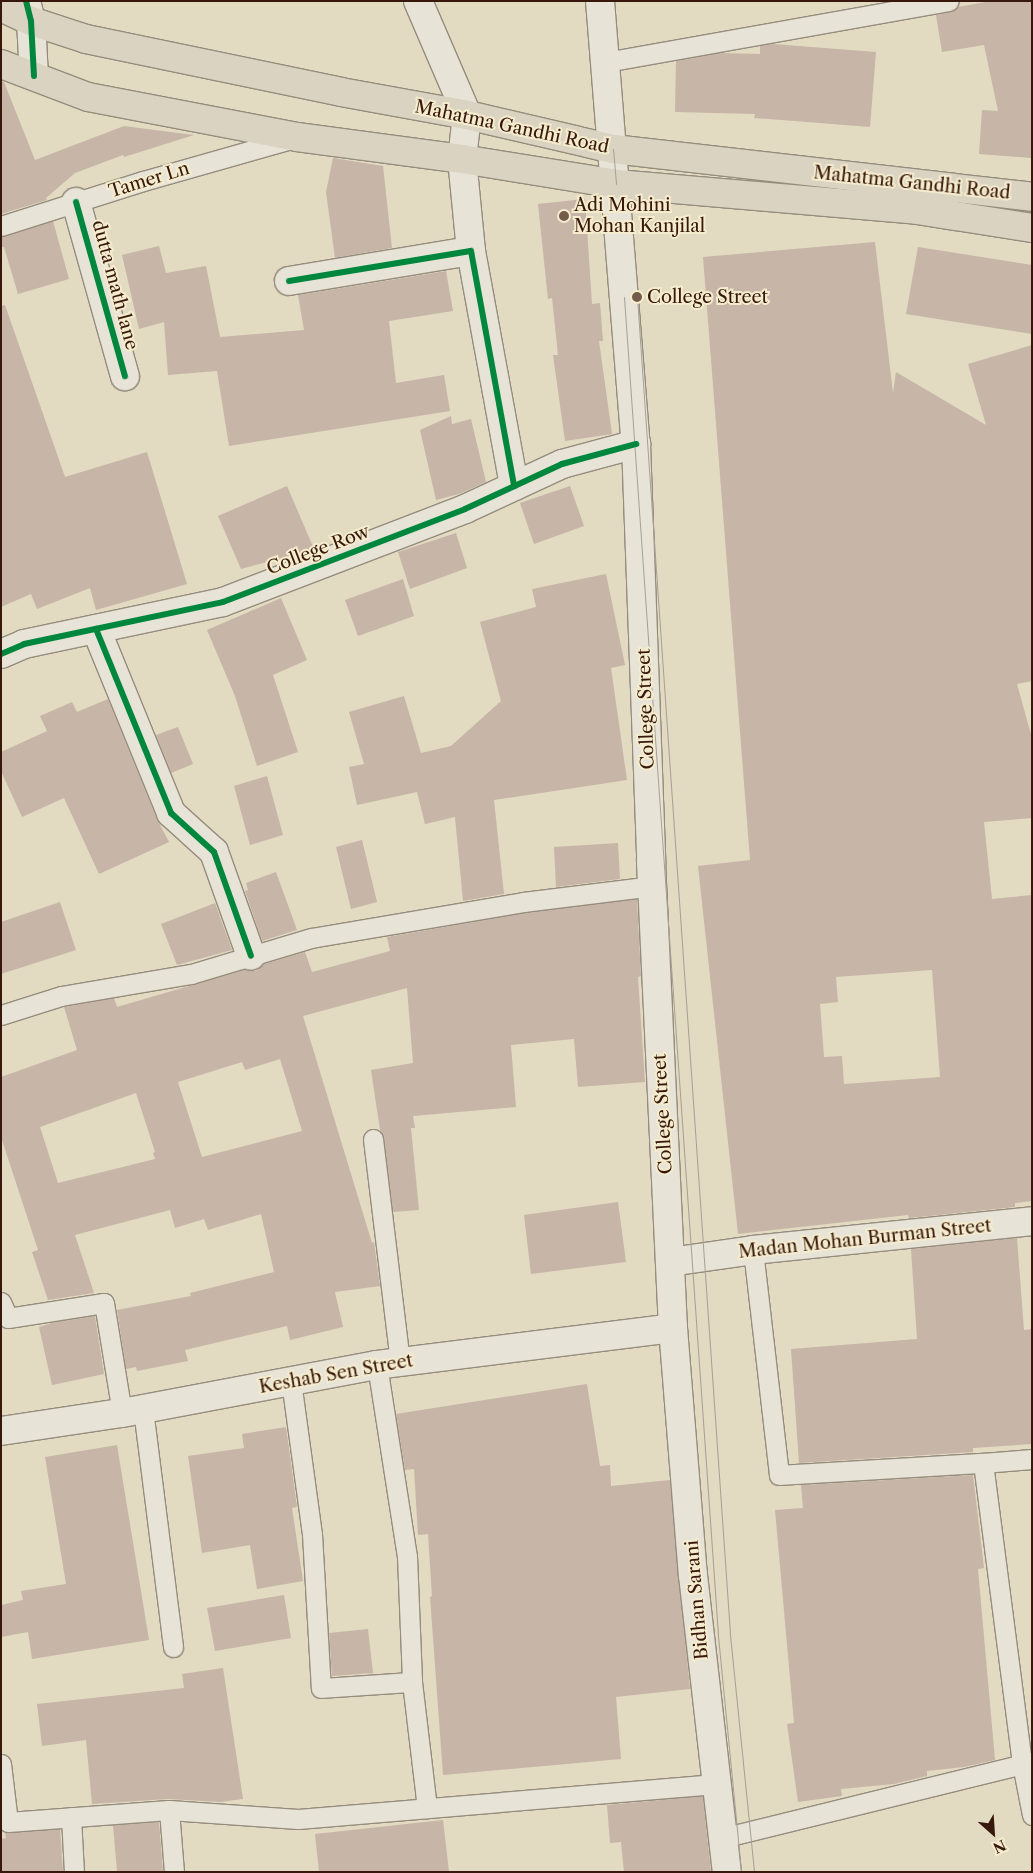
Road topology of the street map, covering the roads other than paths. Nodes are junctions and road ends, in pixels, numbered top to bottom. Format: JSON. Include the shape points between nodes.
{"nodes":[{"id":1,"x":418,"y":1,"type":"edge"},
{"id":2,"x":600,"y":1,"type":"edge"},
{"id":3,"x":950,"y":1,"type":"edge"},
{"id":4,"x":1,"y":8,"type":"edge"},
{"id":5,"x":29,"y":11,"type":"edge"},
{"id":6,"x":606,"y":62,"type":"junction"},
{"id":7,"x":1,"y":64,"type":"edge"},
{"id":8,"x":34,"y":76,"type":"junction"},
{"id":9,"x":468,"y":115,"type":"junction"},
{"id":10,"x":297,"y":137,"type":"junction"},
{"id":11,"x":613,"y":149,"type":"junction"},
{"id":12,"x":462,"y":159,"type":"junction"},
{"id":13,"x":616,"y":184,"type":"junction"},
{"id":14,"x":1032,"y":197,"type":"edge"},
{"id":15,"x":76,"y":202,"type":"junction"},
{"id":16,"x":1,"y":226,"type":"edge"},
{"id":17,"x":1032,"y":228,"type":"edge"},
{"id":18,"x":472,"y":251,"type":"junction"},
{"id":19,"x":289,"y":281,"type":"dead end"},
{"id":20,"x":125,"y":376,"type":"dead end"},
{"id":21,"x":636,"y":444,"type":"junction"},
{"id":22,"x":514,"y":486,"type":"junction"},
{"id":23,"x":96,"y":629,"type":"junction"},
{"id":24,"x":1,"y":654,"type":"edge"},
{"id":25,"x":653,"y":886,"type":"junction"},
{"id":26,"x":251,"y":956,"type":"junction"},
{"id":27,"x":1,"y":1015,"type":"edge"},
{"id":28,"x":373,"y":1139,"type":"dead end"},
{"id":29,"x":1032,"y":1221,"type":"edge"},
{"id":30,"x":753,"y":1250,"type":"junction"},
{"id":31,"x":670,"y":1262,"type":"junction"},
{"id":32,"x":1,"y":1302,"type":"edge"},
{"id":33,"x":673,"y":1328,"type":"junction"},
{"id":34,"x":389,"y":1364,"type":"junction"},
{"id":35,"x":291,"y":1381,"type":"junction"},
{"id":36,"x":133,"y":1411,"type":"junction"},
{"id":37,"x":1,"y":1431,"type":"edge"},
{"id":38,"x":1032,"y":1460,"type":"edge"},
{"id":39,"x":983,"y":1463,"type":"junction"},
{"id":40,"x":173,"y":1647,"type":"dead end"},
{"id":41,"x":412,"y":1682,"type":"junction"},
{"id":42,"x":1027,"y":1763,"type":"edge"},
{"id":43,"x":1,"y":1764,"type":"edge"},
{"id":44,"x":716,"y":1784,"type":"junction"},
{"id":45,"x":426,"y":1808,"type":"junction"},
{"id":46,"x":169,"y":1810,"type":"junction"},
{"id":47,"x":1032,"y":1815,"type":"edge"},
{"id":48,"x":71,"y":1817,"type":"junction"},
{"id":49,"x":722,"y":1838,"type":"junction"},
{"id":50,"x":74,"y":1872,"type":"edge"},
{"id":51,"x":174,"y":1872,"type":"edge"},
{"id":52,"x":727,"y":1872,"type":"edge"}],
"edges":[{"from":1,"to":9,"type":"main road"},
{"from":2,"to":6,"type":"main road","name":"College Street"},
{"from":3,"to":6,"type":"lane"},
{"from":4,"to":5,"type":"main road","name":"Mahatma Gandhi Road"},
{"from":5,"to":8,"type":"main road"},
{"from":5,"to":9,"type":"main road","name":"Mahatma Gandhi Road","via":[[86,39]]},
{"from":6,"to":11,"type":"main road","name":"College Street"},
{"from":7,"to":8,"type":"main road","name":"Mahatma Gandhi Road"},
{"from":8,"to":10,"type":"main road","name":"Mahatma Gandhi Road","via":[[88,97]]},
{"from":9,"to":11,"type":"main road","name":"Mahatma Gandhi Road"},
{"from":9,"to":12,"type":"main road"},
{"from":10,"to":12,"type":"main road","name":"Mahatma Gandhi Road"},
{"from":10,"to":15,"type":"lane","name":"Tamer Ln"},
{"from":11,"to":13,"type":"main road","name":"College Street"},
{"from":11,"to":14,"type":"main road","name":"Mahatma Gandhi Road"},
{"from":12,"to":13,"type":"main road","name":"Mahatma Gandhi Road"},
{"from":12,"to":18,"type":"main road"},
{"from":13,"to":17,"type":"main road","name":"Mahatma Gandhi Road","via":[[917,210]]},
{"from":13,"to":21,"type":"main road","name":"College Street"},
{"from":15,"to":16,"type":"lane","name":"Tamer Ln"},
{"from":15,"to":20,"type":"main road","name":"dutta math lane"},
{"from":18,"to":19,"type":"main road"},
{"from":18,"to":22,"type":"main road"},
{"from":21,"to":22,"type":"main road","name":"College Row","via":[[562,464]]},
{"from":21,"to":25,"type":"main road","name":"College Street"},
{"from":22,"to":23,"type":"main road","name":"College Row","via":[[465,509],[223,602]]},
{"from":23,"to":24,"type":"main road","name":"College Row","via":[[24,644]]},
{"from":23,"to":26,"type":"main road","via":[[171,813],[214,852]]},
{"from":25,"to":26,"type":"lane","via":[[383,924],[311,938]]},
{"from":25,"to":31,"type":"main road","name":"College Street"},
{"from":26,"to":27,"type":"lane","via":[[191,974],[61,996]]},
{"from":28,"to":34,"type":"lane"},
{"from":29,"to":30,"type":"main road","name":"Madan Mohan Burman Street"},
{"from":30,"to":31,"type":"main road","name":"Madan Mohan Burman Street"},
{"from":30,"to":39,"type":"lane","via":[[779,1475]]},
{"from":31,"to":33,"type":"main road","name":"College Street"},
{"from":32,"to":36,"type":"lane","via":[[8,1318],[104,1303]]},
{"from":33,"to":34,"type":"main road","name":"Keshab Sen Street"},
{"from":33,"to":44,"type":"main road","name":"Bidhan Sarani","via":[[693,1576]]},
{"from":34,"to":35,"type":"main road","name":"Keshab Sen Street"},
{"from":34,"to":41,"type":"lane","via":[[407,1556]]},
{"from":35,"to":36,"type":"main road","name":"Keshab Sen Street"},
{"from":35,"to":41,"type":"lane","via":[[312,1534],[321,1688]]},
{"from":36,"to":37,"type":"main road","name":"Keshab Sen Street"},
{"from":36,"to":40,"type":"lane"},
{"from":38,"to":39,"type":"lane"},
{"from":39,"to":42,"type":"lane"},
{"from":41,"to":45,"type":"lane"},
{"from":42,"to":47,"type":"lane"},
{"from":42,"to":49,"type":"lane"},
{"from":43,"to":48,"type":"lane","via":[[8,1822]]},
{"from":44,"to":45,"type":"lane"},
{"from":44,"to":49,"type":"main road","name":"Bidhan Sarani"},
{"from":45,"to":46,"type":"lane","via":[[298,1819]]},
{"from":46,"to":48,"type":"lane"},
{"from":46,"to":51,"type":"lane"},
{"from":48,"to":50,"type":"lane"},
{"from":49,"to":52,"type":"main road","name":"Bidhan Sarani"}]}
